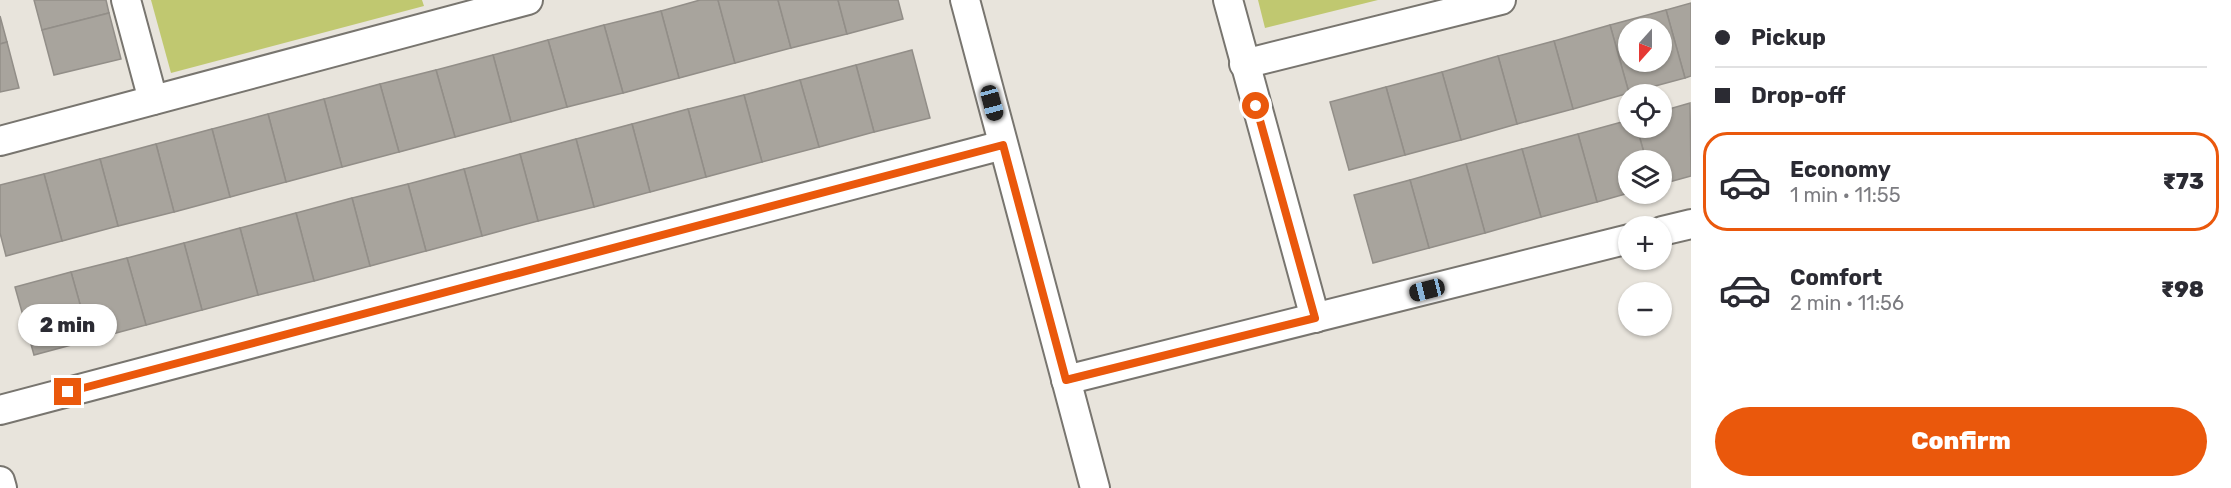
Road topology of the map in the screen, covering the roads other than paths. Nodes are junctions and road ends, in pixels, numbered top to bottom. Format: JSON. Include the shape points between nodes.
{"nodes":[{"id":1,"x":126,"y":0,"type":"edge"},
{"id":2,"x":528,"y":0,"type":"edge"},
{"id":3,"x":965,"y":0,"type":"edge"},
{"id":4,"x":1228,"y":0,"type":"edge"},
{"id":5,"x":1502,"y":0,"type":"edge"},
{"id":6,"x":437,"y":12,"type":"edge"},
{"id":7,"x":1244,"y":64,"type":"junction"},
{"id":8,"x":153,"y":100,"type":"junction"},
{"id":9,"x":0,"y":141,"type":"edge"},
{"id":10,"x":1003,"y":145,"type":"junction"},
{"id":11,"x":1691,"y":224,"type":"edge"},
{"id":12,"x":1672,"y":229,"type":"edge"},
{"id":13,"x":1618,"y":242,"type":"edge"},
{"id":14,"x":1315,"y":318,"type":"junction"},
{"id":15,"x":1066,"y":380,"type":"junction"},
{"id":16,"x":0,"y":410,"type":"edge"},
{"id":17,"x":0,"y":481,"type":"edge"},
{"id":18,"x":2,"y":488,"type":"edge"},
{"id":19,"x":1095,"y":488,"type":"edge"}],
"edges":[{"from":1,"to":8,"type":"street"},
{"from":2,"to":6,"type":"street"},
{"from":3,"to":10,"type":"street"},
{"from":4,"to":7,"type":"street"},
{"from":5,"to":7,"type":"street"},
{"from":6,"to":8,"type":"street"},
{"from":7,"to":14,"type":"street"},
{"from":8,"to":9,"type":"street"},
{"from":10,"to":15,"type":"street"},
{"from":10,"to":16,"type":"street"},
{"from":11,"to":12,"type":"street"},
{"from":13,"to":14,"type":"street"},
{"from":14,"to":15,"type":"street"},
{"from":15,"to":19,"type":"street"},
{"from":17,"to":18,"type":"street"}]}
